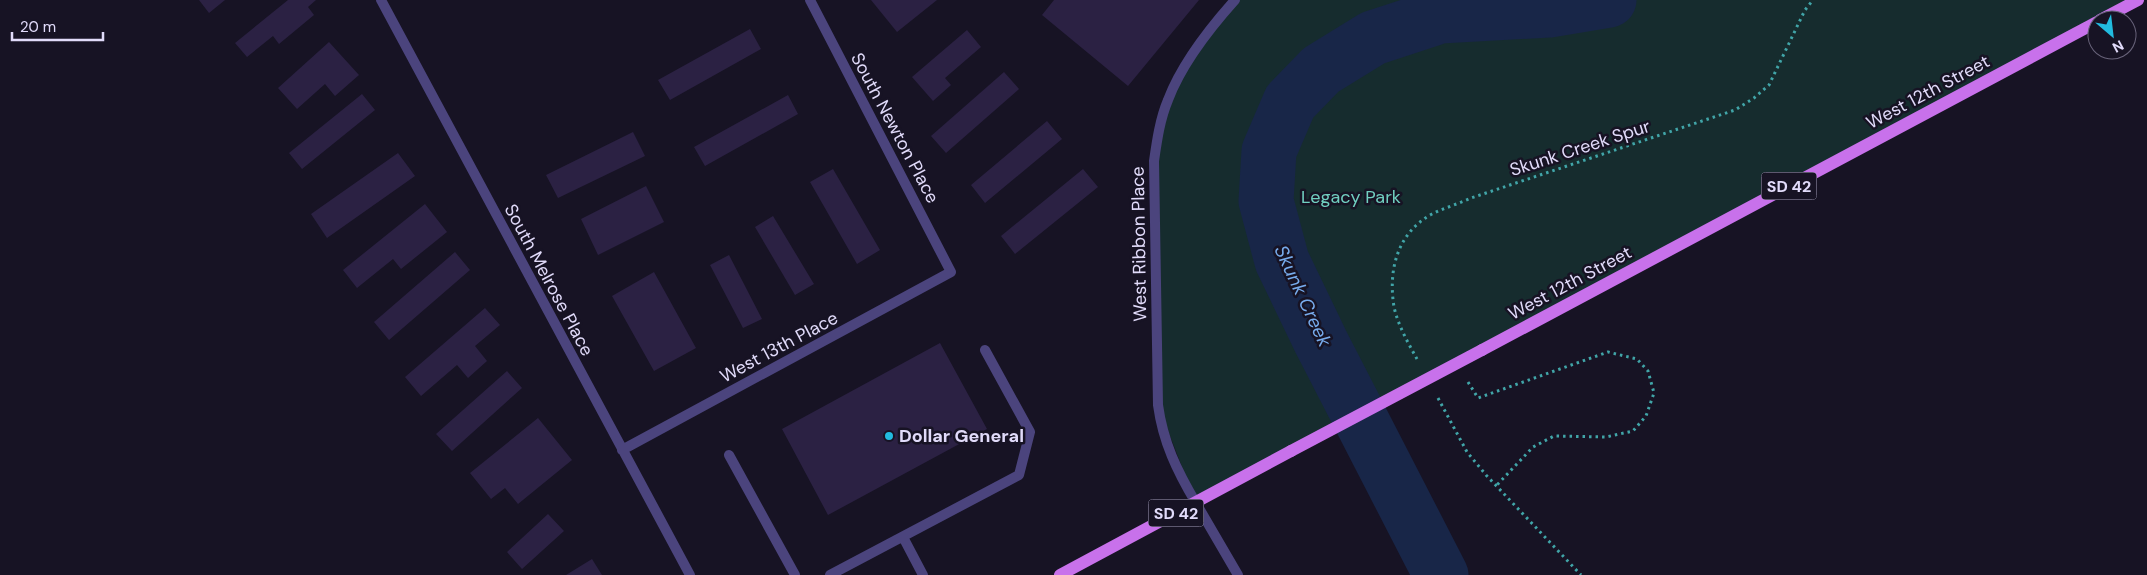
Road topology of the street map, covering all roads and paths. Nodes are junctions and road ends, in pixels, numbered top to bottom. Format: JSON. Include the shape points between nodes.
{"nodes":[{"id":1,"x":381,"y":0,"type":"edge"},
{"id":2,"x":810,"y":0,"type":"edge"},
{"id":3,"x":1235,"y":0,"type":"edge"},
{"id":4,"x":1814,"y":0,"type":"edge"},
{"id":5,"x":2138,"y":0,"type":"edge"},
{"id":6,"x":2119,"y":10,"type":"edge"},
{"id":7,"x":2087,"y":27,"type":"edge"},
{"id":8,"x":951,"y":272,"type":"joint"},
{"id":9,"x":985,"y":350,"type":"dead end"},
{"id":10,"x":1457,"y":363,"type":"junction"},
{"id":11,"x":1422,"y":367,"type":"dead end"},
{"id":12,"x":1435,"y":392,"type":"dead end"},
{"id":13,"x":622,"y":450,"type":"junction"},
{"id":14,"x":729,"y":455,"type":"dead end"},
{"id":15,"x":1496,"y":486,"type":"junction"},
{"id":16,"x":1196,"y":502,"type":"junction"},
{"id":17,"x":903,"y":536,"type":"junction"},
{"id":18,"x":690,"y":575,"type":"edge"},
{"id":19,"x":795,"y":575,"type":"edge"},
{"id":20,"x":830,"y":575,"type":"edge"},
{"id":21,"x":923,"y":575,"type":"edge"},
{"id":22,"x":1060,"y":575,"type":"edge"},
{"id":23,"x":1238,"y":575,"type":"edge"},
{"id":24,"x":1581,"y":575,"type":"edge"}],
"edges":[{"from":1,"to":13,"type":"street","name":"South Melrose Place"},
{"from":2,"to":8,"type":"street","name":"South Newton Place"},
{"from":3,"to":16,"type":"street","name":"West Ribbon Place","via":[[1214,24],[1177,78],[1167,100],[1154,161],[1161,430],[1178,472]]},
{"from":4,"to":11,"type":"path","name":"Skunk Creek Spur","via":[[1805,10],[1769,84],[1735,110],[1471,198],[1431,215],[1409,233],[1396,254],[1392,282],[1394,308],[1403,333]]},
{"from":5,"to":6,"type":"main road","name":"West 12th Street","number":"SD 42"},
{"from":7,"to":10,"type":"main road","name":"West 12th Street","number":"SD 42","bridge":true},
{"from":8,"to":13,"type":"street","name":"West 13th Place"},
{"from":9,"to":17,"type":"street","via":[[1030,432],[1019,475]]},
{"from":10,"to":15,"type":"path","via":[[1478,398],[1608,352],[1637,359],[1648,371],[1654,393],[1646,416],[1633,431],[1606,437],[1554,436],[1533,446]]},
{"from":10,"to":16,"type":"main road","name":"West 12th Street","number":"SD 42","bridge":true},
{"from":12,"to":15,"type":"path","via":[[1468,452]]},
{"from":13,"to":18,"type":"street","name":"South Melrose Place"},
{"from":14,"to":19,"type":"street"},
{"from":15,"to":24,"type":"path"},
{"from":16,"to":22,"type":"main road","name":"West 12th Street","number":"SD 42"},
{"from":16,"to":23,"type":"street","name":"West Ribbon Place"},
{"from":17,"to":20,"type":"street"},
{"from":17,"to":21,"type":"street"}]}
